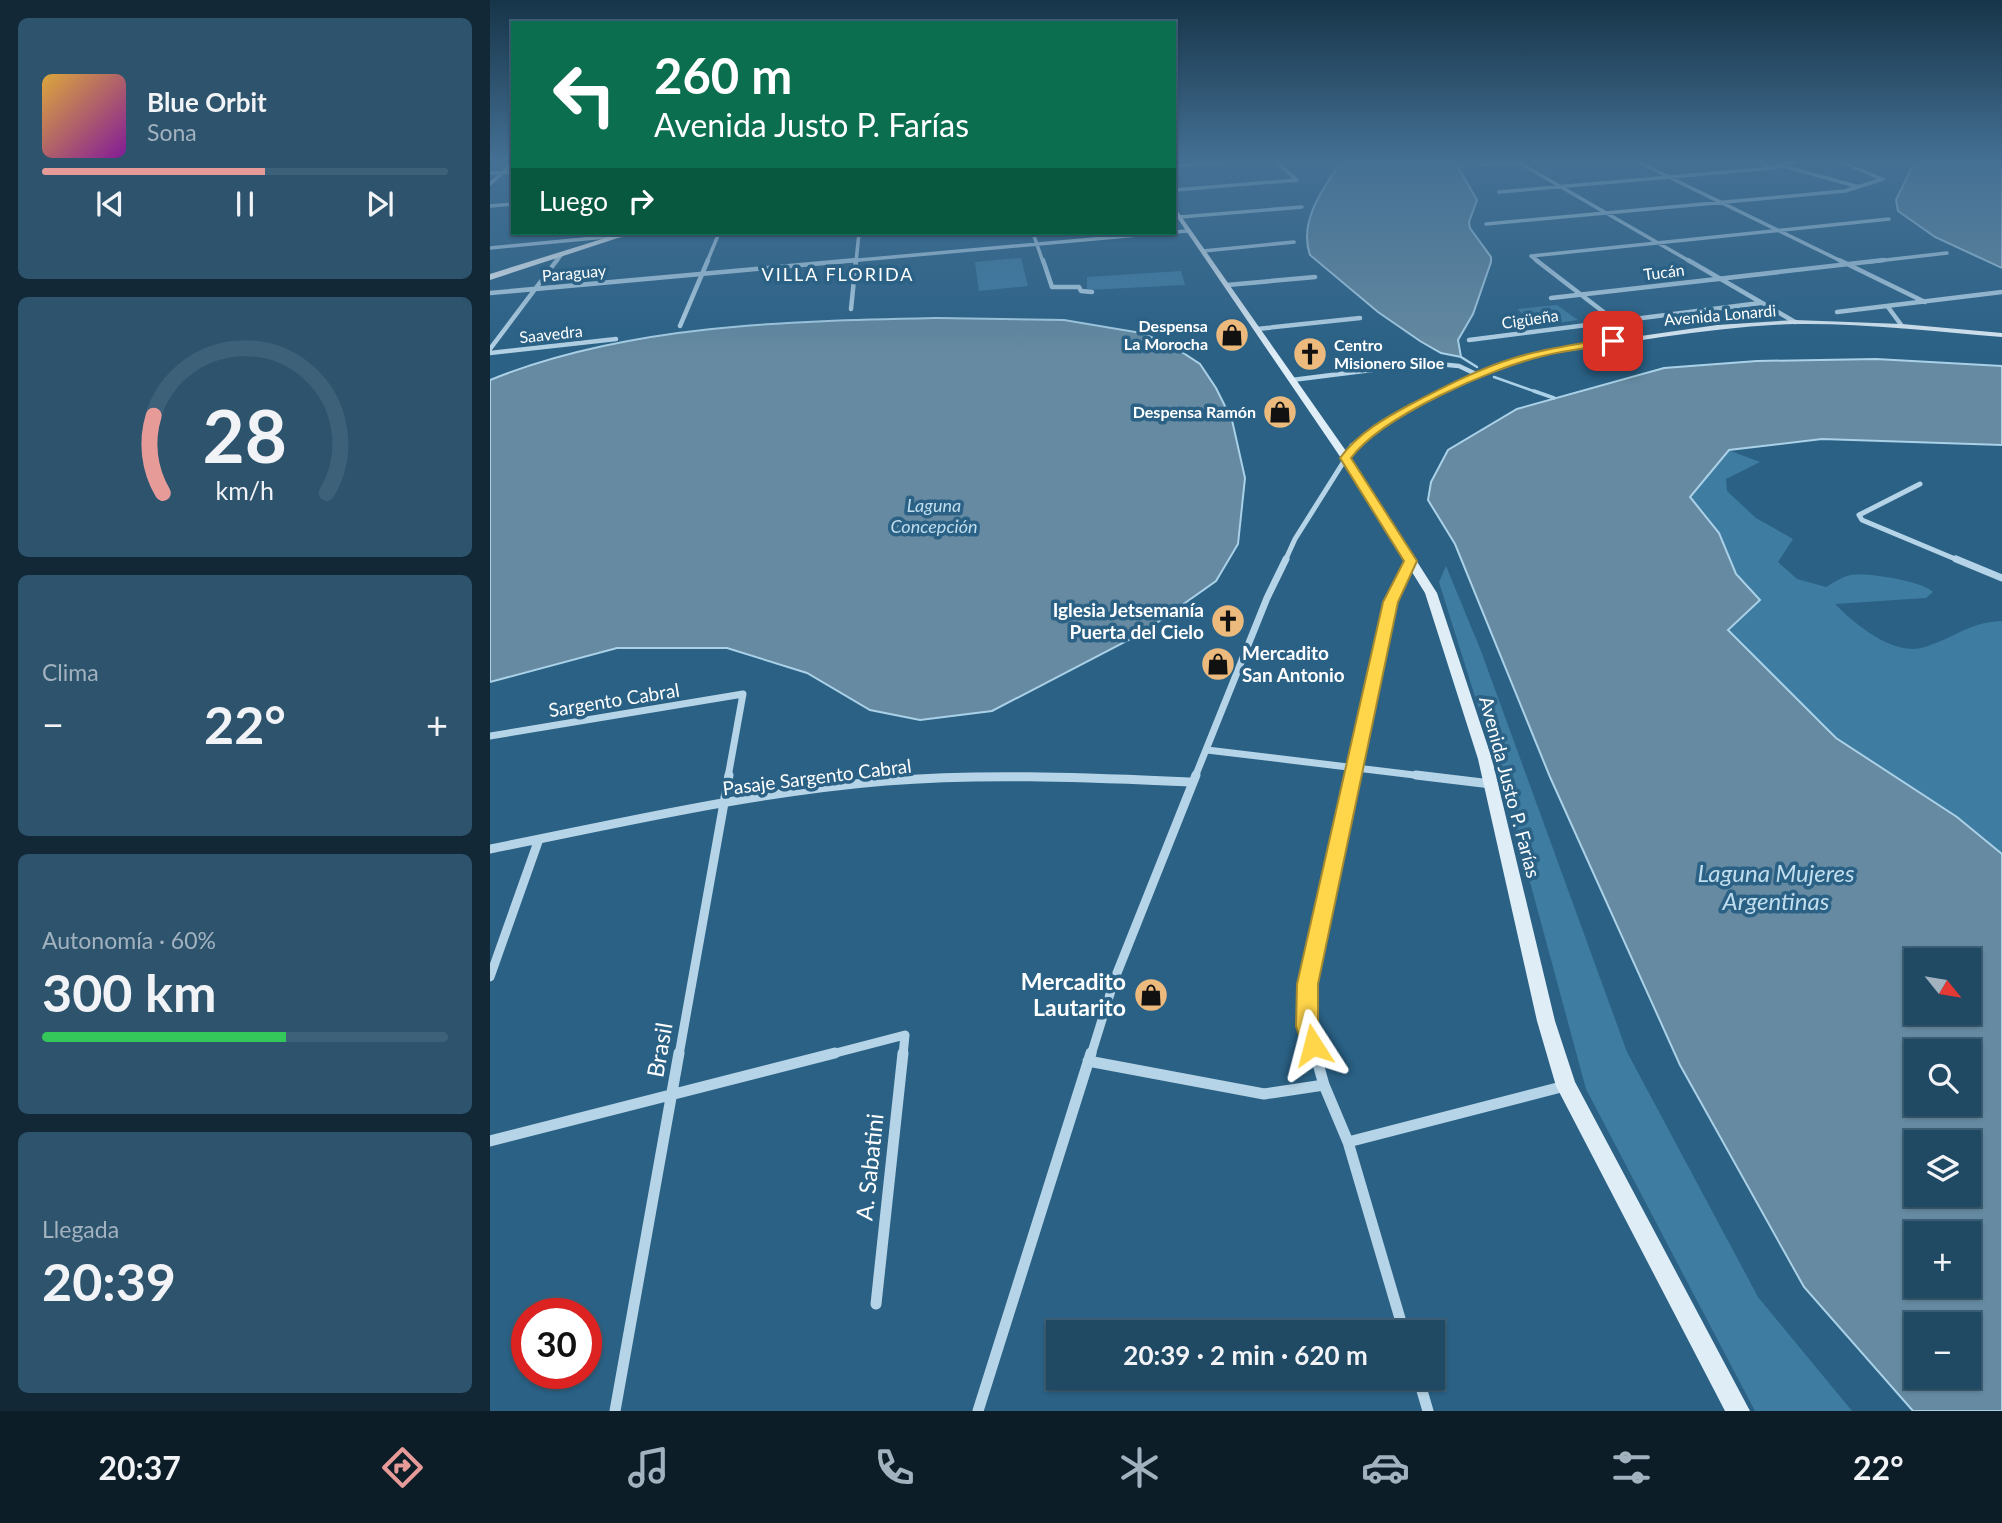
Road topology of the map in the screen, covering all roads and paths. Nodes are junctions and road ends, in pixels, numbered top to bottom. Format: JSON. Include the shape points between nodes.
{"nodes":[{"id":1,"x":1184,"y":225,"type":"edge"},
{"id":2,"x":1628,"y":225,"type":"edge"},
{"id":3,"x":1766,"y":225,"type":"edge"},
{"id":4,"x":1829,"y":225,"type":"edge"},
{"id":5,"x":1776,"y":230,"type":"junction"},
{"id":6,"x":1188,"y":231,"type":"junction"},
{"id":7,"x":1176,"y":232,"type":"edge"},
{"id":8,"x":574,"y":235,"type":"edge"},
{"id":9,"x":618,"y":235,"type":"edge"},
{"id":10,"x":619,"y":235,"type":"edge"},
{"id":11,"x":718,"y":235,"type":"edge"},
{"id":12,"x":859,"y":235,"type":"edge"},
{"id":13,"x":1034,"y":235,"type":"edge"},
{"id":14,"x":1139,"y":235,"type":"edge"},
{"id":15,"x":1294,"y":242,"type":"dead end"},
{"id":16,"x":1659,"y":243,"type":"junction"},
{"id":17,"x":1038,"y":244,"type":"junction"},
{"id":18,"x":490,"y":248,"type":"edge"},
{"id":19,"x":564,"y":249,"type":"junction"},
{"id":20,"x":1203,"y":251,"type":"junction"},
{"id":21,"x":1947,"y":253,"type":"dead end"},
{"id":22,"x":856,"y":260,"type":"junction"},
{"id":23,"x":1846,"y":264,"type":"junction"},
{"id":24,"x":702,"y":274,"type":"junction"},
{"id":25,"x":490,"y":275,"type":"edge"},
{"id":26,"x":1315,"y":277,"type":"dead end"},
{"id":27,"x":1719,"y":278,"type":"junction"},
{"id":28,"x":1227,"y":285,"type":"junction"},
{"id":29,"x":535,"y":289,"type":"junction"},
{"id":30,"x":1092,"y":292,"type":"dead end"},
{"id":31,"x":2002,"y":292,"type":"edge"},
{"id":32,"x":490,"y":293,"type":"edge"},
{"id":33,"x":1581,"y":294,"type":"junction"},
{"id":34,"x":1552,"y":298,"type":"dead end"},
{"id":35,"x":1925,"y":302,"type":"junction"},
{"id":36,"x":1760,"y":303,"type":"junction"},
{"id":37,"x":1888,"y":307,"type":"junction"},
{"id":38,"x":852,"y":309,"type":"dead end"},
{"id":39,"x":1837,"y":312,"type":"dead end"},
{"id":40,"x":1360,"y":318,"type":"dead end"},
{"id":41,"x":1615,"y":320,"type":"junction"},
{"id":42,"x":1795,"y":322,"type":"junction"},
{"id":43,"x":680,"y":326,"type":"dead end"},
{"id":44,"x":1902,"y":326,"type":"junction"},
{"id":45,"x":1257,"y":329,"type":"junction"},
{"id":46,"x":2002,"y":335,"type":"edge"},
{"id":47,"x":1636,"y":337,"type":"junction"},
{"id":48,"x":616,"y":339,"type":"dead end"},
{"id":49,"x":1469,"y":340,"type":"dead end"},
{"id":50,"x":490,"y":351,"type":"edge"},
{"id":51,"x":1478,"y":375,"type":"junction"},
{"id":52,"x":1292,"y":380,"type":"junction"},
{"id":53,"x":1346,"y":458,"type":"junction"},
{"id":54,"x":1920,"y":484,"type":"dead end"},
{"id":55,"x":1410,"y":561,"type":"junction"},
{"id":56,"x":2002,"y":578,"type":"edge"},
{"id":57,"x":743,"y":694,"type":"joint"},
{"id":58,"x":490,"y":736,"type":"edge"},
{"id":59,"x":1207,"y":750,"type":"junction"},
{"id":60,"x":1354,"y":766,"type":"junction"},
{"id":61,"x":1193,"y":782,"type":"junction"},
{"id":62,"x":1492,"y":784,"type":"junction"},
{"id":63,"x":723,"y":803,"type":"junction"},
{"id":64,"x":539,"y":839,"type":"junction"},
{"id":65,"x":490,"y":849,"type":"edge"},
{"id":66,"x":490,"y":977,"type":"edge"},
{"id":67,"x":1088,"y":1061,"type":"junction"},
{"id":68,"x":1324,"y":1085,"type":"junction"},
{"id":69,"x":1566,"y":1086,"type":"junction"},
{"id":70,"x":672,"y":1096,"type":"junction"},
{"id":71,"x":490,"y":1141,"type":"edge"},
{"id":72,"x":1348,"y":1142,"type":"junction"},
{"id":73,"x":876,"y":1304,"type":"dead end"},
{"id":74,"x":1400,"y":1320,"type":"edge"},
{"id":75,"x":1422,"y":1390,"type":"edge"},
{"id":76,"x":615,"y":1411,"type":"edge"},
{"id":77,"x":978,"y":1411,"type":"edge"},
{"id":78,"x":1428,"y":1411,"type":"edge"},
{"id":79,"x":1738,"y":1411,"type":"edge"}],
"edges":[{"from":1,"to":6,"type":"street","name":"Avenida Justo P. Farías"},
{"from":2,"to":16,"type":"street"},
{"from":3,"to":5,"type":"street"},
{"from":4,"to":5,"type":"street"},
{"from":5,"to":16,"type":"street"},
{"from":5,"to":23,"type":"street"},
{"from":6,"to":7,"type":"street"},
{"from":6,"to":20,"type":"street","name":"Avenida Justo P. Farías"},
{"from":8,"to":19,"type":"street"},
{"from":9,"to":19,"type":"main road"},
{"from":10,"to":19,"type":"main road"},
{"from":11,"to":24,"type":"street"},
{"from":12,"to":22,"type":"street"},
{"from":13,"to":17,"type":"street"},
{"from":14,"to":17,"type":"street","name":"Paraguay"},
{"from":15,"to":20,"type":"street"},
{"from":16,"to":27,"type":"street"},
{"from":16,"to":33,"type":"street","via":[[1531,256]]},
{"from":17,"to":22,"type":"street","name":"Paraguay"},
{"from":17,"to":30,"type":"street","via":[[1052,287]]},
{"from":18,"to":19,"type":"street"},
{"from":19,"to":25,"type":"main road"},
{"from":19,"to":29,"type":"street"},
{"from":20,"to":28,"type":"street","name":"Avenida Justo P. Farías"},
{"from":21,"to":23,"type":"street","name":"Tucán"},
{"from":22,"to":24,"type":"street","name":"Paraguay"},
{"from":22,"to":38,"type":"street"},
{"from":23,"to":27,"type":"street","name":"Tucán"},
{"from":23,"to":35,"type":"street"},
{"from":24,"to":29,"type":"street","name":"Paraguay"},
{"from":24,"to":43,"type":"street"},
{"from":26,"to":28,"type":"street"},
{"from":27,"to":33,"type":"street","name":"Tucán"},
{"from":27,"to":36,"type":"street"},
{"from":28,"to":45,"type":"street","name":"Avenida Justo P. Farías"},
{"from":29,"to":32,"type":"street","name":"Paraguay"},
{"from":29,"to":50,"type":"street"},
{"from":31,"to":35,"type":"street"},
{"from":33,"to":34,"type":"street","name":"Tucán"},
{"from":33,"to":41,"type":"street"},
{"from":35,"to":37,"type":"street"},
{"from":36,"to":41,"type":"street","name":"Cigüeña"},
{"from":36,"to":42,"type":"street"},
{"from":37,"to":39,"type":"street"},
{"from":37,"to":44,"type":"street"},
{"from":40,"to":45,"type":"street"},
{"from":41,"to":47,"type":"street"},
{"from":41,"to":49,"type":"street","name":"Cigüeña"},
{"from":42,"to":44,"type":"street","name":"Avenida Lonardi"},
{"from":42,"to":47,"type":"street","name":"Avenida Lonardi"},
{"from":44,"to":46,"type":"street","name":"Avenida Lonardi"},
{"from":45,"to":52,"type":"street","name":"Avenida Justo P. Farías"},
{"from":47,"to":51,"type":"street","name":"Avenida Lonardi","via":[[1544,353]]},
{"from":48,"to":50,"type":"street","name":"Saavedra"},
{"from":51,"to":52,"type":"street","via":[[1458,366],[1427,363]]},
{"from":51,"to":53,"type":"street","name":"Avenida Lonardi","via":[[1388,421],[1354,446]]},
{"from":52,"to":53,"type":"street","name":"Avenida Justo P. Farías"},
{"from":53,"to":55,"type":"street","name":"Avenida Justo P. Farías"},
{"from":53,"to":59,"type":"street","via":[[1295,538]]},
{"from":54,"to":56,"type":"street","via":[[1859,515]]},
{"from":55,"to":60,"type":"street","via":[[1391,602]]},
{"from":55,"to":62,"type":"street","name":"Avenida Justo P. Farías","via":[[1432,593]]},
{"from":57,"to":58,"type":"street","name":"Sargento Cabral"},
{"from":57,"to":63,"type":"street","name":"Brasil"},
{"from":59,"to":60,"type":"street"},
{"from":59,"to":61,"type":"street"},
{"from":60,"to":62,"type":"street"},
{"from":60,"to":68,"type":"street","via":[[1308,984],[1307,1026]]},
{"from":61,"to":63,"type":"street","name":"Pasaje Sargento Cabral","via":[[1050,777],[886,781]]},
{"from":61,"to":67,"type":"street","via":[[1115,978]]},
{"from":62,"to":69,"type":"street","name":"Avenida Justo P. Farías","via":[[1546,1021]]},
{"from":63,"to":64,"type":"street","name":"Pasaje Sargento Cabral"},
{"from":63,"to":70,"type":"street","name":"Brasil"},
{"from":64,"to":65,"type":"street","name":"Pasaje Sargento Cabral"},
{"from":64,"to":66,"type":"street"},
{"from":67,"to":68,"type":"street","via":[[1264,1094]]},
{"from":67,"to":77,"type":"street"},
{"from":68,"to":72,"type":"street"},
{"from":69,"to":72,"type":"street"},
{"from":69,"to":79,"type":"street","name":"Avenida Justo P. Farías"},
{"from":70,"to":71,"type":"street"},
{"from":70,"to":73,"type":"street","name":"A. Sabatini","via":[[905,1035]]},
{"from":70,"to":76,"type":"street","name":"Brasil"},
{"from":72,"to":74,"type":"street"},
{"from":75,"to":78,"type":"street"}]}
